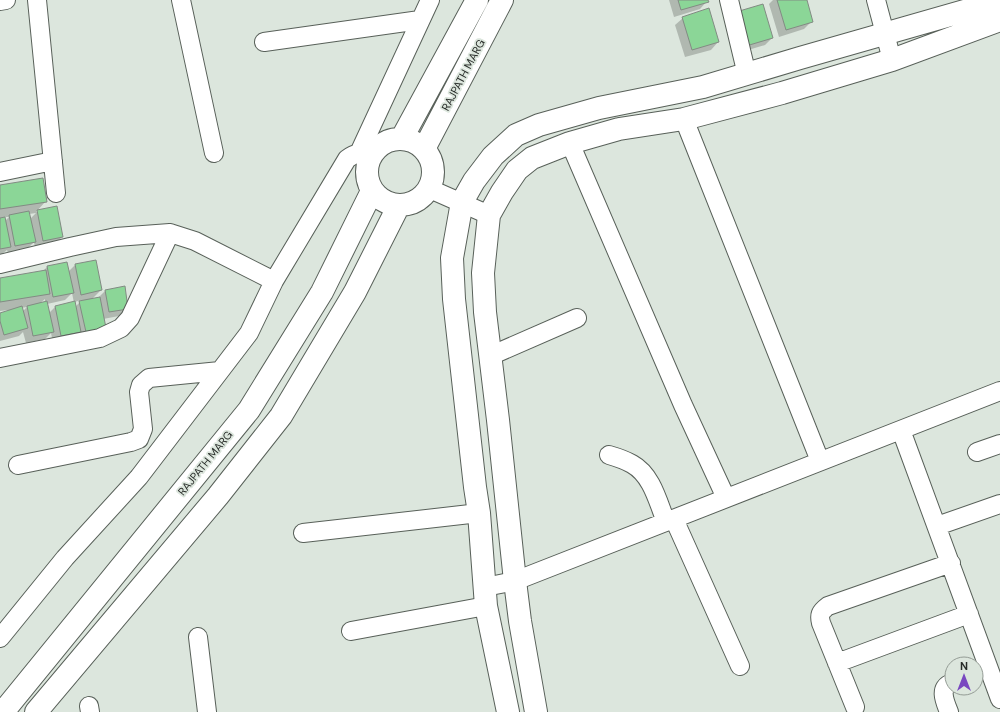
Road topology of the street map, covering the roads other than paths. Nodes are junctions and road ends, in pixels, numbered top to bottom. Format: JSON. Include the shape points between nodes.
{"nodes":[{"id":1,"x":6,"y":0,"type":"edge"},
{"id":2,"x":37,"y":0,"type":"edge"},
{"id":3,"x":181,"y":0,"type":"edge"},
{"id":4,"x":430,"y":0,"type":"edge"},
{"id":5,"x":477,"y":0,"type":"edge"},
{"id":6,"x":502,"y":0,"type":"edge"},
{"id":7,"x":729,"y":0,"type":"edge"},
{"id":8,"x":876,"y":0,"type":"edge"},
{"id":9,"x":0,"y":1,"type":"edge"},
{"id":10,"x":986,"y":2,"type":"edge"},
{"id":11,"x":420,"y":20,"type":"junction"},
{"id":12,"x":1000,"y":20,"type":"edge"},
{"id":13,"x":884,"y":34,"type":"junction"},
{"id":14,"x":264,"y":42,"type":"dead end"},
{"id":15,"x":892,"y":60,"type":"junction"},
{"id":16,"x":747,"y":75,"type":"junction"},
{"id":17,"x":684,"y":119,"type":"junction"},
{"id":18,"x":402,"y":138,"type":"junction"},
{"id":19,"x":570,"y":143,"type":"junction"},
{"id":20,"x":424,"y":149,"type":"junction"},
{"id":21,"x":214,"y":153,"type":"dead end"},
{"id":22,"x":365,"y":155,"type":"junction"},
{"id":23,"x":52,"y":161,"type":"junction"},
{"id":24,"x":0,"y":172,"type":"edge"},
{"id":25,"x":430,"y":189,"type":"junction"},
{"id":26,"x":372,"y":191,"type":"junction"},
{"id":27,"x":56,"y":193,"type":"dead end"},
{"id":28,"x":462,"y":202,"type":"junction"},
{"id":29,"x":399,"y":205,"type":"junction"},
{"id":30,"x":489,"y":215,"type":"junction"},
{"id":31,"x":170,"y":233,"type":"junction"},
{"id":32,"x":0,"y":264,"type":"edge"},
{"id":33,"x":274,"y":281,"type":"junction"},
{"id":34,"x":577,"y":318,"type":"dead end"},
{"id":35,"x":490,"y":356,"type":"junction"},
{"id":36,"x":0,"y":358,"type":"edge"},
{"id":37,"x":220,"y":371,"type":"junction"},
{"id":38,"x":1000,"y":391,"type":"edge"},
{"id":39,"x":901,"y":430,"type":"junction"},
{"id":40,"x":1000,"y":444,"type":"edge"},
{"id":41,"x":977,"y":452,"type":"dead end"},
{"id":42,"x":609,"y":455,"type":"dead end"},
{"id":43,"x":820,"y":461,"type":"junction"},
{"id":44,"x":18,"y":465,"type":"dead end"},
{"id":45,"x":726,"y":498,"type":"junction"},
{"id":46,"x":1000,"y":504,"type":"edge"},
{"id":47,"x":480,"y":513,"type":"junction"},
{"id":48,"x":670,"y":520,"type":"junction"},
{"id":49,"x":937,"y":526,"type":"junction"},
{"id":50,"x":303,"y":533,"type":"dead end"},
{"id":51,"x":950,"y":563,"type":"junction"},
{"id":52,"x":515,"y":580,"type":"junction"},
{"id":53,"x":486,"y":597,"type":"junction"},
{"id":54,"x":969,"y":614,"type":"junction"},
{"id":55,"x":351,"y":631,"type":"dead end"},
{"id":56,"x":198,"y":637,"type":"dead end"},
{"id":57,"x":0,"y":638,"type":"edge"},
{"id":58,"x":837,"y":663,"type":"junction"},
{"id":59,"x":740,"y":666,"type":"dead end"},
{"id":60,"x":990,"y":675,"type":"edge"},
{"id":61,"x":944,"y":688,"type":"edge"},
{"id":62,"x":1000,"y":699,"type":"edge"},
{"id":63,"x":855,"y":707,"type":"dead end"},
{"id":64,"x":3,"y":712,"type":"edge"},
{"id":65,"x":36,"y":712,"type":"edge"},
{"id":66,"x":206,"y":712,"type":"edge"},
{"id":67,"x":508,"y":712,"type":"edge"},
{"id":68,"x":536,"y":712,"type":"edge"},
{"id":69,"x":949,"y":712,"type":"edge"}],
"edges":[{"from":1,"to":9,"type":"street"},
{"from":2,"to":23,"type":"street"},
{"from":3,"to":21,"type":"street"},
{"from":4,"to":11,"type":"street"},
{"from":5,"to":18,"type":"street"},
{"from":6,"to":20,"type":"street","name":"RAJPATH MARG"},
{"from":7,"to":16,"type":"street"},
{"from":8,"to":13,"type":"street"},
{"from":10,"to":13,"type":"street"},
{"from":11,"to":14,"type":"street"},
{"from":11,"to":22,"type":"street"},
{"from":12,"to":15,"type":"street"},
{"from":13,"to":15,"type":"street"},
{"from":13,"to":16,"type":"street"},
{"from":15,"to":17,"type":"street"},
{"from":16,"to":28,"type":"street","via":[[703,87],[598,108],[538,125],[516,135],[493,156]]},
{"from":17,"to":19,"type":"street","via":[[619,129]]},
{"from":17,"to":43,"type":"street"},
{"from":18,"to":20,"type":"street","via":[[418,143]]},
{"from":18,"to":22,"type":"street","via":[[383,142]]},
{"from":19,"to":30,"type":"street","via":[[532,158],[517,170]]},
{"from":19,"to":45,"type":"street","via":[[683,406]]},
{"from":20,"to":25,"type":"street","via":[[430,155],[434,172]]},
{"from":22,"to":26,"type":"street","via":[[366,174]]},
{"from":22,"to":33,"type":"street","via":[[353,154],[347,159]]},
{"from":23,"to":24,"type":"street"},
{"from":23,"to":27,"type":"street"},
{"from":25,"to":28,"type":"street"},
{"from":25,"to":29,"type":"street","via":[[418,201]]},
{"from":26,"to":29,"type":"street","via":[[386,202]]},
{"from":26,"to":64,"type":"street","name":"RAJPATH MARG","via":[[322,292],[249,410]]},
{"from":28,"to":30,"type":"street"},
{"from":28,"to":47,"type":"street","via":[[452,272],[474,479]]},
{"from":29,"to":65,"type":"street","via":[[355,292],[281,416],[218,496]]},
{"from":30,"to":35,"type":"street","via":[[483,273]]},
{"from":31,"to":32,"type":"street","via":[[116,237]]},
{"from":31,"to":33,"type":"street","via":[[195,241]]},
{"from":31,"to":36,"type":"street","via":[[130,318],[121,328],[100,338]]},
{"from":33,"to":37,"type":"street","via":[[249,332]]},
{"from":34,"to":35,"type":"street"},
{"from":35,"to":52,"type":"street"},
{"from":37,"to":44,"type":"street","via":[[149,378],[141,385],[139,392],[144,429],[139,439]]},
{"from":37,"to":57,"type":"street","via":[[139,477],[65,558]]},
{"from":38,"to":39,"type":"street"},
{"from":39,"to":43,"type":"street"},
{"from":39,"to":49,"type":"street"},
{"from":40,"to":41,"type":"street"},
{"from":42,"to":48,"type":"street","via":[[641,470]]},
{"from":43,"to":45,"type":"street"},
{"from":45,"to":48,"type":"street"},
{"from":46,"to":49,"type":"street"},
{"from":47,"to":50,"type":"street"},
{"from":47,"to":53,"type":"street"},
{"from":48,"to":52,"type":"street"},
{"from":48,"to":59,"type":"street"},
{"from":49,"to":51,"type":"street"},
{"from":51,"to":54,"type":"street"},
{"from":51,"to":58,"type":"street","via":[[828,606],[821,611],[821,623]]},
{"from":52,"to":53,"type":"street"},
{"from":52,"to":68,"type":"street"},
{"from":53,"to":55,"type":"street"},
{"from":53,"to":67,"type":"street"},
{"from":54,"to":58,"type":"street"},
{"from":54,"to":60,"type":"street"},
{"from":56,"to":66,"type":"street"},
{"from":58,"to":63,"type":"street"},
{"from":60,"to":62,"type":"street"},
{"from":61,"to":69,"type":"street","via":[[943,697]]}]}
